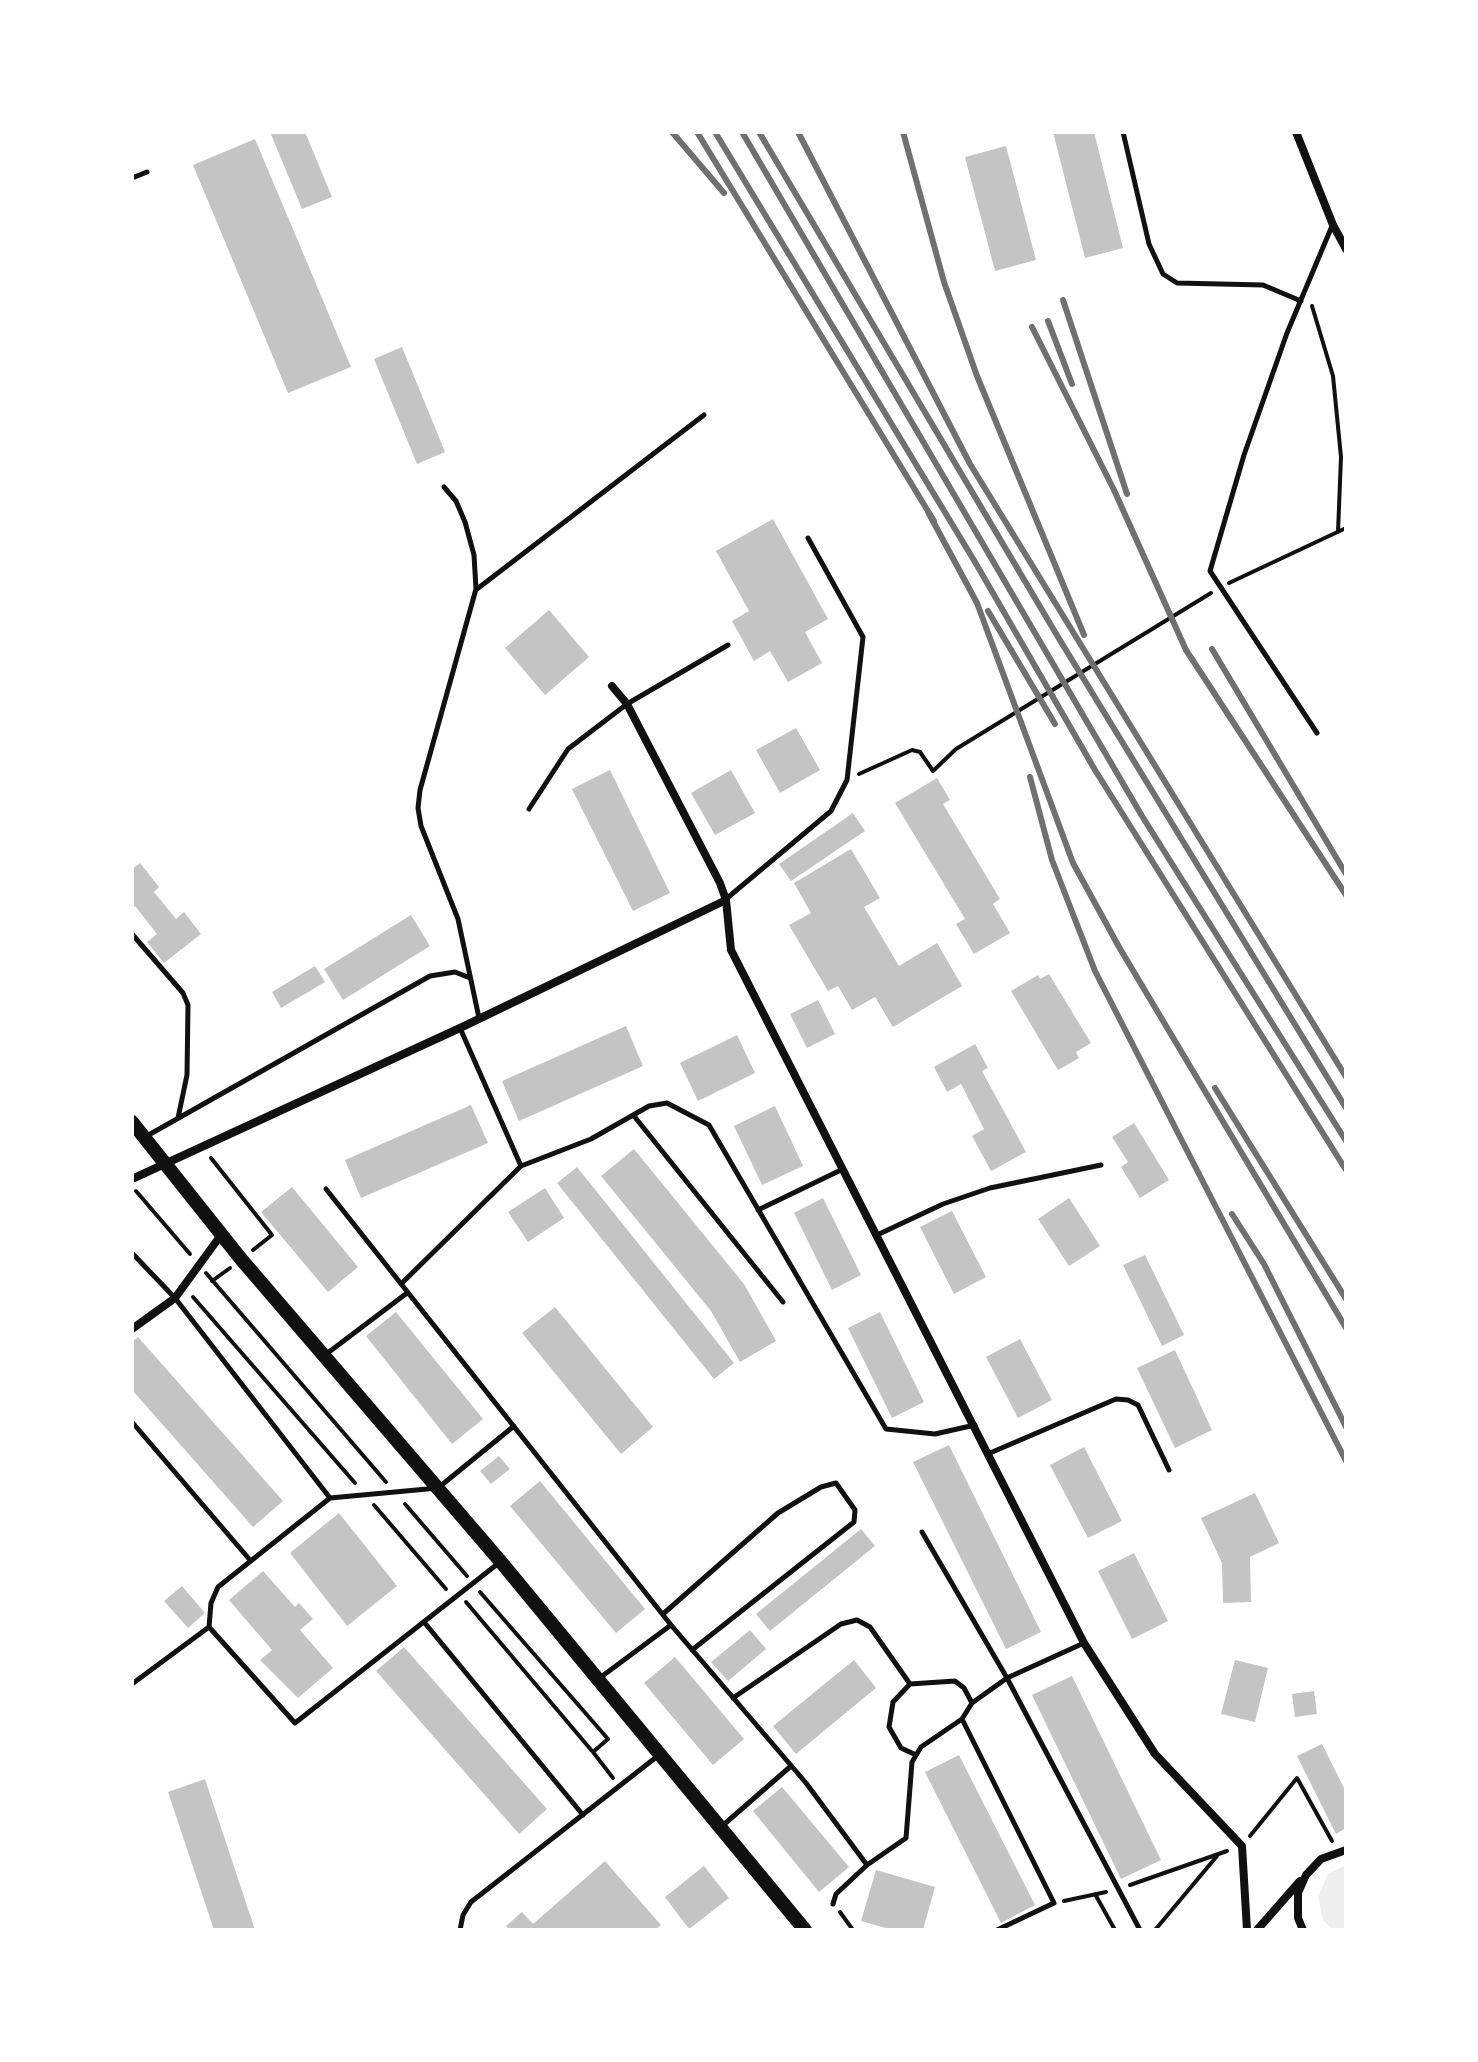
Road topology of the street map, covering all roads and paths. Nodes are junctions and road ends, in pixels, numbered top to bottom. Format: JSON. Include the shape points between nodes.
{"nodes":[{"id":1,"x":1123,"y":132,"type":"edge"},
{"id":2,"x":1296,"y":132,"type":"edge"},
{"id":3,"x":147,"y":172,"type":"dead end"},
{"id":4,"x":132,"y":178,"type":"edge"},
{"id":5,"x":1333,"y":225,"type":"junction"},
{"id":6,"x":1346,"y":249,"type":"edge"},
{"id":7,"x":1306,"y":288,"type":"junction"},
{"id":8,"x":1301,"y":301,"type":"junction"},
{"id":9,"x":704,"y":415,"type":"dead end"},
{"id":10,"x":444,"y":487,"type":"dead end"},
{"id":11,"x":1346,"y":528,"type":"edge"},
{"id":12,"x":1338,"y":532,"type":"junction"},
{"id":13,"x":808,"y":538,"type":"dead end"},
{"id":14,"x":1226,"y":584,"type":"dead end"},
{"id":15,"x":476,"y":589,"type":"junction"},
{"id":16,"x":1212,"y":592,"type":"dead end"},
{"id":17,"x":728,"y":645,"type":"dead end"},
{"id":18,"x":612,"y":686,"type":"dead end"},
{"id":19,"x":627,"y":704,"type":"junction"},
{"id":20,"x":1317,"y":733,"type":"dead end"},
{"id":21,"x":847,"y":780,"type":"junction"},
{"id":22,"x":529,"y":809,"type":"dead end"},
{"id":23,"x":726,"y":900,"type":"junction"},
{"id":24,"x":132,"y":934,"type":"edge"},
{"id":25,"x":470,"y":978,"type":"junction"},
{"id":26,"x":480,"y":1019,"type":"junction"},
{"id":27,"x":460,"y":1028,"type":"junction"},
{"id":28,"x":634,"y":1116,"type":"junction"},
{"id":29,"x":178,"y":1119,"type":"junction"},
{"id":30,"x":132,"y":1122,"type":"edge"},
{"id":31,"x":144,"y":1137,"type":"junction"},
{"id":32,"x":201,"y":1146,"type":"junction"},
{"id":33,"x":165,"y":1163,"type":"junction"},
{"id":34,"x":1101,"y":1165,"type":"dead end"},
{"id":35,"x":521,"y":1166,"type":"junction"},
{"id":36,"x":843,"y":1169,"type":"junction"},
{"id":37,"x":132,"y":1179,"type":"edge"},
{"id":38,"x":326,"y":1189,"type":"dead end"},
{"id":39,"x":758,"y":1210,"type":"junction"},
{"id":40,"x":221,"y":1235,"type":"junction"},
{"id":41,"x":877,"y":1235,"type":"junction"},
{"id":42,"x":132,"y":1253,"type":"edge"},
{"id":43,"x":241,"y":1259,"type":"junction"},
{"id":44,"x":212,"y":1281,"type":"dead end"},
{"id":45,"x":401,"y":1284,"type":"junction"},
{"id":46,"x":183,"y":1286,"type":"junction"},
{"id":47,"x":407,"y":1293,"type":"junction"},
{"id":48,"x":175,"y":1298,"type":"junction"},
{"id":49,"x":783,"y":1302,"type":"dead end"},
{"id":50,"x":132,"y":1329,"type":"edge"},
{"id":51,"x":325,"y":1355,"type":"junction"},
{"id":52,"x":132,"y":1422,"type":"edge"},
{"id":53,"x":975,"y":1425,"type":"junction"},
{"id":54,"x":514,"y":1426,"type":"junction"},
{"id":55,"x":990,"y":1453,"type":"junction"},
{"id":56,"x":1169,"y":1470,"type":"dead end"},
{"id":57,"x":438,"y":1488,"type":"junction"},
{"id":58,"x":366,"y":1495,"type":"junction"},
{"id":59,"x":330,"y":1498,"type":"junction"},
{"id":60,"x":922,"y":1532,"type":"dead end"},
{"id":61,"x":250,"y":1560,"type":"junction"},
{"id":62,"x":501,"y":1562,"type":"junction"},
{"id":63,"x":457,"y":1596,"type":"junction"},
{"id":64,"x":663,"y":1614,"type":"junction"},
{"id":65,"x":424,"y":1622,"type":"junction"},
{"id":66,"x":671,"y":1625,"type":"junction"},
{"id":67,"x":209,"y":1627,"type":"junction"},
{"id":68,"x":1084,"y":1643,"type":"junction"},
{"id":69,"x":692,"y":1650,"type":"junction"},
{"id":70,"x":1007,"y":1678,"type":"junction"},
{"id":71,"x":599,"y":1680,"type":"junction"},
{"id":72,"x":132,"y":1684,"type":"edge"},
{"id":73,"x":910,"y":1684,"type":"junction"},
{"id":74,"x":733,"y":1698,"type":"junction"},
{"id":75,"x":972,"y":1703,"type":"junction"},
{"id":76,"x":962,"y":1719,"type":"junction"},
{"id":77,"x":593,"y":1752,"type":"dead end"},
{"id":78,"x":660,"y":1754,"type":"junction"},
{"id":79,"x":914,"y":1754,"type":"junction"},
{"id":80,"x":791,"y":1766,"type":"junction"},
{"id":81,"x":583,"y":1815,"type":"junction"},
{"id":82,"x":721,"y":1827,"type":"junction"},
{"id":83,"x":1339,"y":1838,"type":"dead end"},
{"id":84,"x":1242,"y":1846,"type":"junction"},
{"id":85,"x":1346,"y":1850,"type":"edge"},
{"id":86,"x":1218,"y":1854,"type":"junction"},
{"id":87,"x":867,"y":1865,"type":"junction"},
{"id":88,"x":1306,"y":1875,"type":"junction"},
{"id":89,"x":1118,"y":1889,"type":"junction"},
{"id":90,"x":1095,"y":1894,"type":"junction"},
{"id":91,"x":1054,"y":1903,"type":"junction"},
{"id":92,"x":833,"y":1904,"type":"joint"},
{"id":93,"x":460,"y":1930,"type":"edge"},
{"id":94,"x":805,"y":1930,"type":"edge"},
{"id":95,"x":853,"y":1930,"type":"edge"},
{"id":96,"x":997,"y":1930,"type":"edge"},
{"id":97,"x":1115,"y":1930,"type":"edge"},
{"id":98,"x":1140,"y":1930,"type":"edge"},
{"id":99,"x":1155,"y":1930,"type":"edge"},
{"id":100,"x":1247,"y":1930,"type":"edge"},
{"id":101,"x":1257,"y":1930,"type":"edge"},
{"id":102,"x":1303,"y":1930,"type":"edge"}],
"edges":[{"from":1,"to":8,"type":"lane","via":[[1149,244],[1163,274],[1177,283],[1263,285]]},
{"from":2,"to":5,"type":"street"},
{"from":3,"to":4,"type":"lane"},
{"from":5,"to":6,"type":"street"},
{"from":5,"to":7,"type":"lane"},
{"from":7,"to":8,"type":"lane"},
{"from":7,"to":12,"type":"path","via":[[1333,376],[1341,457]]},
{"from":8,"to":20,"type":"lane","via":[[1244,455],[1210,571]]},
{"from":9,"to":15,"type":"lane"},
{"from":10,"to":15,"type":"lane","via":[[465,522]]},
{"from":11,"to":12,"type":"path"},
{"from":12,"to":14,"type":"path"},
{"from":13,"to":21,"type":"lane","via":[[863,637]]},
{"from":15,"to":25,"type":"lane","via":[[418,808],[458,919]]},
{"from":16,"to":21,"type":"path","via":[[956,749],[933,771],[920,752],[912,750]]},
{"from":17,"to":19,"type":"lane"},
{"from":18,"to":19,"type":"street"},
{"from":19,"to":22,"type":"lane","via":[[568,749]]},
{"from":19,"to":23,"type":"street"},
{"from":21,"to":23,"type":"lane","via":[[831,811]]},
{"from":23,"to":26,"type":"street"},
{"from":23,"to":36,"type":"street","via":[[731,950]]},
{"from":24,"to":29,"type":"lane","via":[[188,1005],[187,1075]]},
{"from":25,"to":26,"type":"lane"},
{"from":25,"to":29,"type":"lane","via":[[455,972],[430,976]]},
{"from":26,"to":27,"type":"street"},
{"from":27,"to":32,"type":"street"},
{"from":27,"to":35,"type":"lane"},
{"from":28,"to":35,"type":"lane"},
{"from":28,"to":39,"type":"lane","via":[[656,1103],[667,1103],[709,1125]]},
{"from":28,"to":49,"type":"lane"},
{"from":29,"to":31,"type":"lane"},
{"from":30,"to":31,"type":"main road"},
{"from":31,"to":33,"type":"main road"},
{"from":32,"to":33,"type":"street"},
{"from":32,"to":43,"type":"path","via":[[272,1235]]},
{"from":33,"to":37,"type":"street"},
{"from":33,"to":40,"type":"main road"},
{"from":34,"to":41,"type":"lane","via":[[990,1188]]},
{"from":35,"to":45,"type":"lane"},
{"from":36,"to":39,"type":"lane"},
{"from":36,"to":41,"type":"street"},
{"from":38,"to":45,"type":"lane"},
{"from":39,"to":53,"type":"lane","via":[[886,1429],[935,1434]]},
{"from":40,"to":43,"type":"main road"},
{"from":40,"to":46,"type":"street"},
{"from":41,"to":53,"type":"street"},
{"from":42,"to":48,"type":"lane"},
{"from":43,"to":44,"type":"path"},
{"from":43,"to":51,"type":"main road"},
{"from":45,"to":47,"type":"lane"},
{"from":46,"to":48,"type":"street"},
{"from":46,"to":58,"type":"path"},
{"from":47,"to":51,"type":"lane"},
{"from":47,"to":54,"type":"lane"},
{"from":48,"to":50,"type":"street"},
{"from":48,"to":59,"type":"lane"},
{"from":51,"to":57,"type":"main road"},
{"from":52,"to":61,"type":"lane"},
{"from":53,"to":55,"type":"street"},
{"from":54,"to":57,"type":"lane"},
{"from":54,"to":64,"type":"lane"},
{"from":55,"to":56,"type":"lane","via":[[1116,1399],[1128,1400],[1138,1405]]},
{"from":55,"to":68,"type":"street"},
{"from":57,"to":58,"type":"lane"},
{"from":57,"to":62,"type":"main road"},
{"from":58,"to":59,"type":"lane"},
{"from":58,"to":63,"type":"path"},
{"from":59,"to":61,"type":"lane"},
{"from":60,"to":70,"type":"lane"},
{"from":61,"to":67,"type":"lane","via":[[218,1587]]},
{"from":62,"to":63,"type":"lane"},
{"from":62,"to":71,"type":"main road"},
{"from":63,"to":65,"type":"lane"},
{"from":63,"to":77,"type":"path"},
{"from":64,"to":66,"type":"lane"},
{"from":64,"to":69,"type":"lane","via":[[778,1513],[836,1483],[855,1510],[854,1522]]},
{"from":65,"to":67,"type":"lane","via":[[295,1723]]},
{"from":65,"to":81,"type":"lane"},
{"from":66,"to":69,"type":"lane"},
{"from":66,"to":71,"type":"lane"},
{"from":67,"to":72,"type":"lane"},
{"from":68,"to":70,"type":"lane"},
{"from":68,"to":84,"type":"street","via":[[1155,1754]]},
{"from":69,"to":74,"type":"lane"},
{"from":70,"to":75,"type":"lane"},
{"from":70,"to":89,"type":"lane"},
{"from":71,"to":78,"type":"main road"},
{"from":73,"to":74,"type":"lane","via":[[870,1627],[857,1620],[841,1624]]},
{"from":73,"to":75,"type":"lane","via":[[955,1681]]},
{"from":73,"to":79,"type":"lane","via":[[893,1702],[889,1727],[901,1748]]},
{"from":74,"to":80,"type":"lane"},
{"from":75,"to":76,"type":"lane"},
{"from":76,"to":79,"type":"lane"},
{"from":76,"to":91,"type":"lane"},
{"from":78,"to":81,"type":"lane"},
{"from":78,"to":82,"type":"main road"},
{"from":79,"to":87,"type":"lane","via":[[906,1838]]},
{"from":80,"to":82,"type":"lane"},
{"from":80,"to":87,"type":"lane"},
{"from":81,"to":93,"type":"lane","via":[[471,1902]]},
{"from":82,"to":94,"type":"main road"},
{"from":83,"to":84,"type":"path","via":[[1331,1841],[1297,1778]]},
{"from":84,"to":86,"type":"path"},
{"from":84,"to":100,"type":"street"},
{"from":85,"to":88,"type":"street","via":[[1321,1859]]},
{"from":86,"to":89,"type":"path"},
{"from":86,"to":99,"type":"path"},
{"from":87,"to":92,"type":"lane","via":[[836,1894]]},
{"from":88,"to":101,"type":"street"},
{"from":88,"to":102,"type":"street","via":[[1298,1893]]},
{"from":89,"to":90,"type":"path"},
{"from":89,"to":98,"type":"lane"},
{"from":90,"to":91,"type":"path"},
{"from":90,"to":97,"type":"path"},
{"from":91,"to":96,"type":"lane"},
{"from":92,"to":95,"type":"path"}]}
